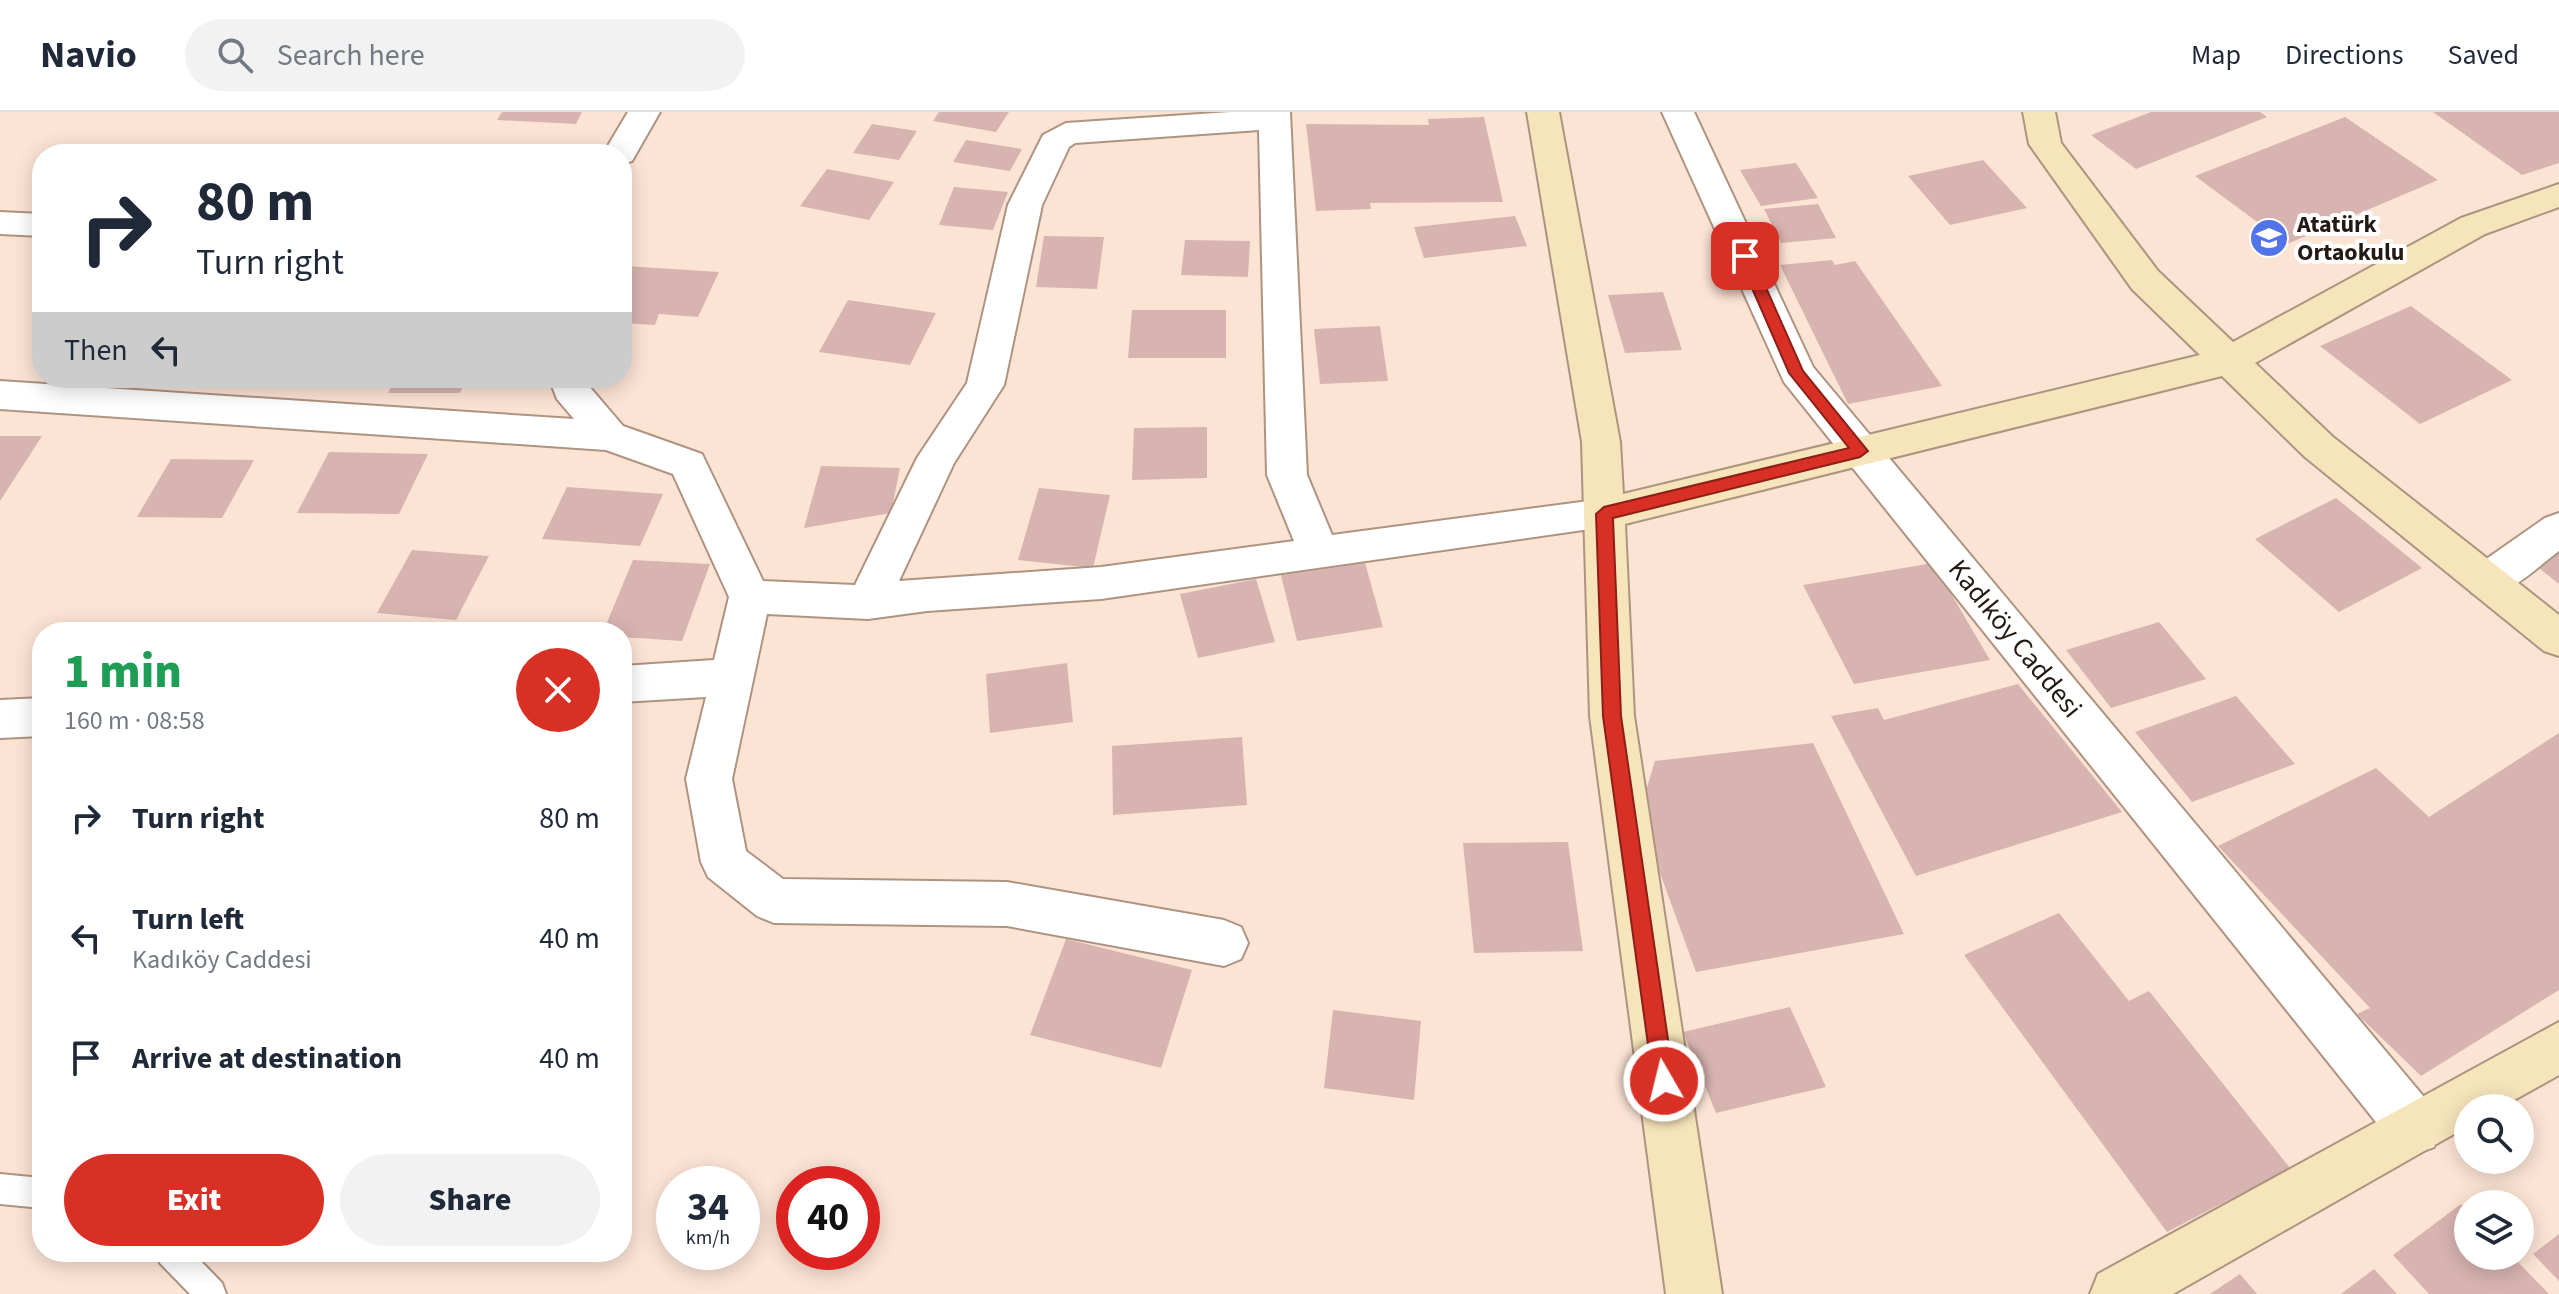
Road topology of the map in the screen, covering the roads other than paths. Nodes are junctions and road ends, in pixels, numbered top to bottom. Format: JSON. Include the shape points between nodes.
{"nodes":[{"id":1,"x":644,"y":112,"type":"edge"},
{"id":2,"x":1543,"y":112,"type":"edge"},
{"id":3,"x":1678,"y":112,"type":"edge"},
{"id":4,"x":2039,"y":112,"type":"edge"},
{"id":5,"x":1274,"y":115,"type":"edge"},
{"id":6,"x":626,"y":144,"type":"edge"},
{"id":7,"x":2559,"y":195,"type":"edge"},
{"id":8,"x":0,"y":223,"type":"edge"},
{"id":9,"x":32,"y":225,"type":"edge"},
{"id":10,"x":2229,"y":361,"type":"junction"},
{"id":11,"x":570,"y":388,"type":"edge"},
{"id":12,"x":0,"y":395,"type":"edge"},
{"id":13,"x":609,"y":436,"type":"junction"},
{"id":14,"x":1860,"y":451,"type":"junction"},
{"id":15,"x":1604,"y":514,"type":"junction"},
{"id":16,"x":2559,"y":529,"type":"edge"},
{"id":17,"x":1319,"y":553,"type":"junction"},
{"id":18,"x":2487,"y":581,"type":"junction"},
{"id":19,"x":750,"y":597,"type":"junction"},
{"id":20,"x":868,"y":602,"type":"junction"},
{"id":21,"x":2559,"y":639,"type":"edge"},
{"id":22,"x":731,"y":677,"type":"junction"},
{"id":23,"x":632,"y":683,"type":"edge"},
{"id":24,"x":32,"y":717,"type":"edge"},
{"id":25,"x":0,"y":719,"type":"edge"},
{"id":26,"x":1224,"y":943,"type":"dead end"},
{"id":27,"x":2559,"y":1047,"type":"edge"},
{"id":28,"x":2415,"y":1128,"type":"junction"},
{"id":29,"x":0,"y":1189,"type":"edge"},
{"id":30,"x":32,"y":1192,"type":"edge"},
{"id":31,"x":181,"y":1262,"type":"edge"},
{"id":32,"x":211,"y":1294,"type":"edge"},
{"id":33,"x":1694,"y":1294,"type":"edge"},
{"id":34,"x":2118,"y":1294,"type":"edge"}],
"edges":[{"from":1,"to":6,"type":"street"},
{"from":2,"to":15,"type":"street","via":[[1601,442]]},
{"from":3,"to":14,"type":"street","name":"Kadıköy Caddesi","via":[[1797,373]]},
{"from":4,"to":10,"type":"street","via":[[2045,144],[2145,280]]},
{"from":5,"to":17,"type":"street","via":[[1287,475]]},
{"from":5,"to":20,"type":"street","via":[[1066,133],[1055,142],[1025,205],[985,385],[937,458]]},
{"from":7,"to":10,"type":"street","via":[[2473,226]]},
{"from":8,"to":9,"type":"street"},
{"from":10,"to":14,"type":"street"},
{"from":10,"to":18,"type":"street","via":[[2319,447]]},
{"from":11,"to":13,"type":"street"},
{"from":12,"to":13,"type":"street"},
{"from":13,"to":19,"type":"street","via":[[688,464]]},
{"from":14,"to":15,"type":"street"},
{"from":14,"to":28,"type":"street","name":"Kadıköy Caddesi"},
{"from":15,"to":17,"type":"street"},
{"from":15,"to":33,"type":"street","via":[[1612,716]]},
{"from":16,"to":18,"type":"street"},
{"from":17,"to":20,"type":"street","via":[[1101,583]]},
{"from":18,"to":21,"type":"street"},
{"from":19,"to":20,"type":"street"},
{"from":19,"to":22,"type":"street"},
{"from":22,"to":23,"type":"street"},
{"from":22,"to":26,"type":"street","via":[[709,779],[725,862],[774,901],[1007,904]]},
{"from":24,"to":25,"type":"street"},
{"from":27,"to":28,"type":"street"},
{"from":28,"to":34,"type":"street"},
{"from":29,"to":30,"type":"lane"},
{"from":31,"to":32,"type":"lane"}]}
